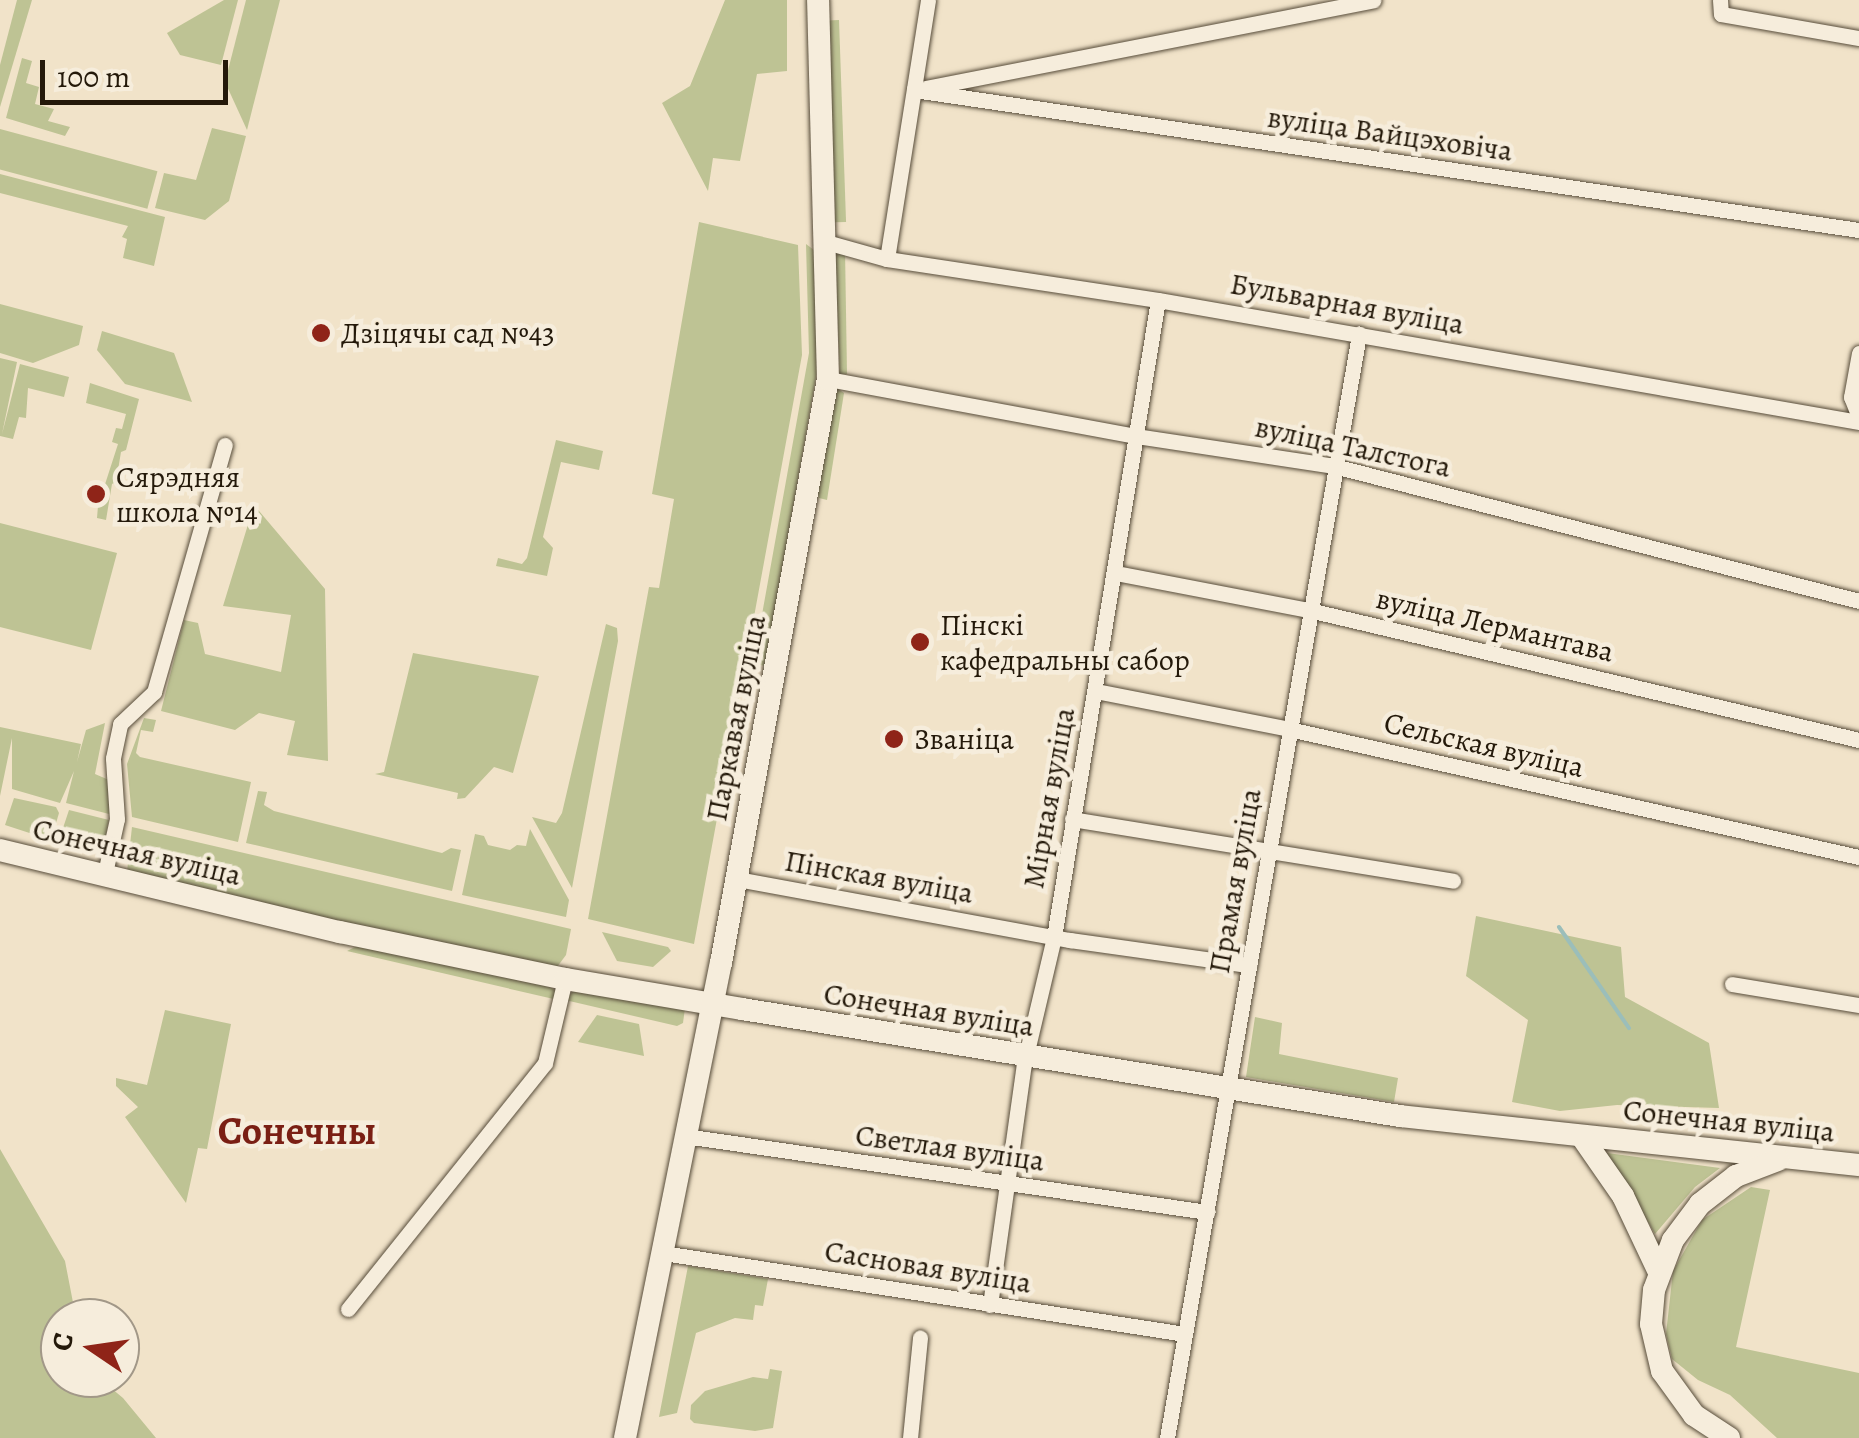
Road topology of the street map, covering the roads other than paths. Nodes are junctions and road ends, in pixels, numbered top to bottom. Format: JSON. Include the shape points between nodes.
{"nodes":[{"id":1,"x":818,"y":0,"type":"edge"},
{"id":2,"x":928,"y":0,"type":"edge"},
{"id":3,"x":1373,"y":0,"type":"edge"},
{"id":4,"x":1720,"y":0,"type":"edge"},
{"id":5,"x":1859,"y":38,"type":"edge"},
{"id":6,"x":914,"y":90,"type":"junction"},
{"id":7,"x":1859,"y":230,"type":"edge"},
{"id":8,"x":826,"y":242,"type":"junction"},
{"id":9,"x":886,"y":258,"type":"junction"},
{"id":10,"x":1158,"y":300,"type":"junction"},
{"id":11,"x":1360,"y":334,"type":"junction"},
{"id":12,"x":1859,"y":353,"type":"edge"},
{"id":13,"x":828,"y":379,"type":"junction"},
{"id":14,"x":1859,"y":420,"type":"edge"},
{"id":15,"x":1136,"y":436,"type":"junction"},
{"id":16,"x":225,"y":445,"type":"dead end"},
{"id":17,"x":1334,"y":466,"type":"junction"},
{"id":18,"x":1116,"y":573,"type":"junction"},
{"id":19,"x":1859,"y":601,"type":"edge"},
{"id":20,"x":1309,"y":610,"type":"junction"},
{"id":21,"x":1096,"y":691,"type":"junction"},
{"id":22,"x":1289,"y":729,"type":"junction"},
{"id":23,"x":1859,"y":740,"type":"edge"},
{"id":24,"x":1072,"y":818,"type":"junction"},
{"id":25,"x":1268,"y":849,"type":"junction"},
{"id":26,"x":0,"y":850,"type":"edge"},
{"id":27,"x":1859,"y":857,"type":"edge"},
{"id":28,"x":105,"y":874,"type":"junction"},
{"id":29,"x":737,"y":879,"type":"junction"},
{"id":30,"x":1453,"y":881,"type":"dead end"},
{"id":31,"x":1054,"y":937,"type":"junction"},
{"id":32,"x":1248,"y":965,"type":"junction"},
{"id":33,"x":565,"y":980,"type":"junction"},
{"id":34,"x":1732,"y":984,"type":"dead end"},
{"id":35,"x":713,"y":1002,"type":"junction"},
{"id":36,"x":1859,"y":1005,"type":"edge"},
{"id":37,"x":1028,"y":1056,"type":"junction"},
{"id":38,"x":1228,"y":1089,"type":"junction"},
{"id":39,"x":686,"y":1136,"type":"junction"},
{"id":40,"x":1582,"y":1137,"type":"junction"},
{"id":41,"x":1781,"y":1158,"type":"junction"},
{"id":42,"x":1859,"y":1165,"type":"edge"},
{"id":43,"x":1006,"y":1184,"type":"junction"},
{"id":44,"x":1207,"y":1212,"type":"junction"},
{"id":45,"x":664,"y":1253,"type":"junction"},
{"id":46,"x":1659,"y":1272,"type":"junction"},
{"id":47,"x":990,"y":1305,"type":"junction"},
{"id":48,"x":348,"y":1309,"type":"dead end"},
{"id":49,"x":1185,"y":1334,"type":"junction"},
{"id":50,"x":920,"y":1337,"type":"dead end"},
{"id":51,"x":625,"y":1438,"type":"edge"},
{"id":52,"x":910,"y":1438,"type":"edge"},
{"id":53,"x":1167,"y":1438,"type":"edge"},
{"id":54,"x":1728,"y":1438,"type":"edge"}],
"edges":[{"from":1,"to":8,"type":"street","name":"Паркавая вуліца"},
{"from":2,"to":6,"type":"street"},
{"from":3,"to":6,"type":"street"},
{"from":4,"to":5,"type":"street","via":[[1721,14]]},
{"from":6,"to":7,"type":"street","name":"вуліца Вайцэховіча"},
{"from":6,"to":9,"type":"street"},
{"from":8,"to":9,"type":"street","name":"Бульварная вуліца"},
{"from":8,"to":13,"type":"street","name":"Паркавая вуліца"},
{"from":9,"to":10,"type":"street","name":"Бульварная вуліца"},
{"from":10,"to":11,"type":"street","name":"Бульварная вуліца"},
{"from":10,"to":15,"type":"street","name":"Мірная вуліца"},
{"from":11,"to":14,"type":"street","name":"Бульварная вуліца"},
{"from":11,"to":17,"type":"street","name":"Прамая вуліца"},
{"from":12,"to":14,"type":"street","via":[[1851,397]]},
{"from":13,"to":15,"type":"street","name":"вуліца Талстога"},
{"from":13,"to":29,"type":"street","name":"Паркавая вуліца"},
{"from":15,"to":17,"type":"street","name":"вуліца Талстога"},
{"from":15,"to":18,"type":"street","name":"Мірная вуліца"},
{"from":16,"to":28,"type":"street","via":[[154,692],[120,724],[112,758],[117,819]]},
{"from":17,"to":19,"type":"street","name":"вуліца Талстога"},
{"from":17,"to":20,"type":"street","name":"Прамая вуліца"},
{"from":18,"to":20,"type":"street","name":"вуліца Лермантава"},
{"from":18,"to":21,"type":"street","name":"Мірная вуліца"},
{"from":20,"to":22,"type":"street","name":"Прамая вуліца"},
{"from":20,"to":23,"type":"street","name":"вуліца Лермантава"},
{"from":21,"to":22,"type":"street","name":"Сельская вуліца"},
{"from":21,"to":24,"type":"street","name":"Мірная вуліца"},
{"from":22,"to":25,"type":"street","name":"Прамая вуліца"},
{"from":22,"to":27,"type":"street","name":"Сельская вуліца"},
{"from":24,"to":25,"type":"street"},
{"from":24,"to":31,"type":"street","name":"Мірная вуліца"},
{"from":25,"to":30,"type":"street"},
{"from":25,"to":32,"type":"street","name":"Прамая вуліца"},
{"from":26,"to":28,"type":"street","name":"Сонечная вуліца"},
{"from":28,"to":33,"type":"street","name":"Сонечная вуліца"},
{"from":29,"to":31,"type":"street","name":"Пінская вуліца"},
{"from":29,"to":35,"type":"street","name":"Паркавая вуліца"},
{"from":31,"to":32,"type":"street","name":"Пінская вуліца"},
{"from":31,"to":37,"type":"street","name":"Мірная вуліца"},
{"from":32,"to":38,"type":"street","name":"Прамая вуліца"},
{"from":33,"to":35,"type":"street","name":"Сонечная вуліца"},
{"from":33,"to":48,"type":"street","via":[[545,1063]]},
{"from":34,"to":36,"type":"street"},
{"from":35,"to":37,"type":"street","name":"Сонечная вуліца"},
{"from":35,"to":39,"type":"street","name":"Паркавая вуліца"},
{"from":37,"to":38,"type":"street","name":"Сонечная вуліца"},
{"from":37,"to":43,"type":"street","name":"Мірная вуліца"},
{"from":38,"to":40,"type":"street","name":"Сонечная вуліца"},
{"from":38,"to":44,"type":"street","name":"Прамая вуліца"},
{"from":39,"to":43,"type":"street","name":"Светлая вуліца"},
{"from":39,"to":45,"type":"street","name":"Паркавая вуліца"},
{"from":40,"to":41,"type":"street","name":"Сонечная вуліца"},
{"from":40,"to":46,"type":"street","via":[[1623,1196]]},
{"from":41,"to":42,"type":"street","name":"Сонечная вуліца"},
{"from":41,"to":46,"type":"street","via":[[1736,1176],[1700,1204]]},
{"from":43,"to":44,"type":"street","name":"Светлая вуліца"},
{"from":43,"to":47,"type":"street","name":"Мірная вуліца"},
{"from":44,"to":49,"type":"street","name":"Прамая вуліца"},
{"from":45,"to":47,"type":"street","name":"Сасновая вуліца"},
{"from":45,"to":51,"type":"street","name":"Паркавая вуліца"},
{"from":46,"to":54,"type":"street","via":[[1651,1324],[1662,1371],[1694,1415]]},
{"from":47,"to":49,"type":"street","name":"Сасновая вуліца"},
{"from":49,"to":53,"type":"street","name":"Прамая вуліца"},
{"from":50,"to":52,"type":"street"}]}
